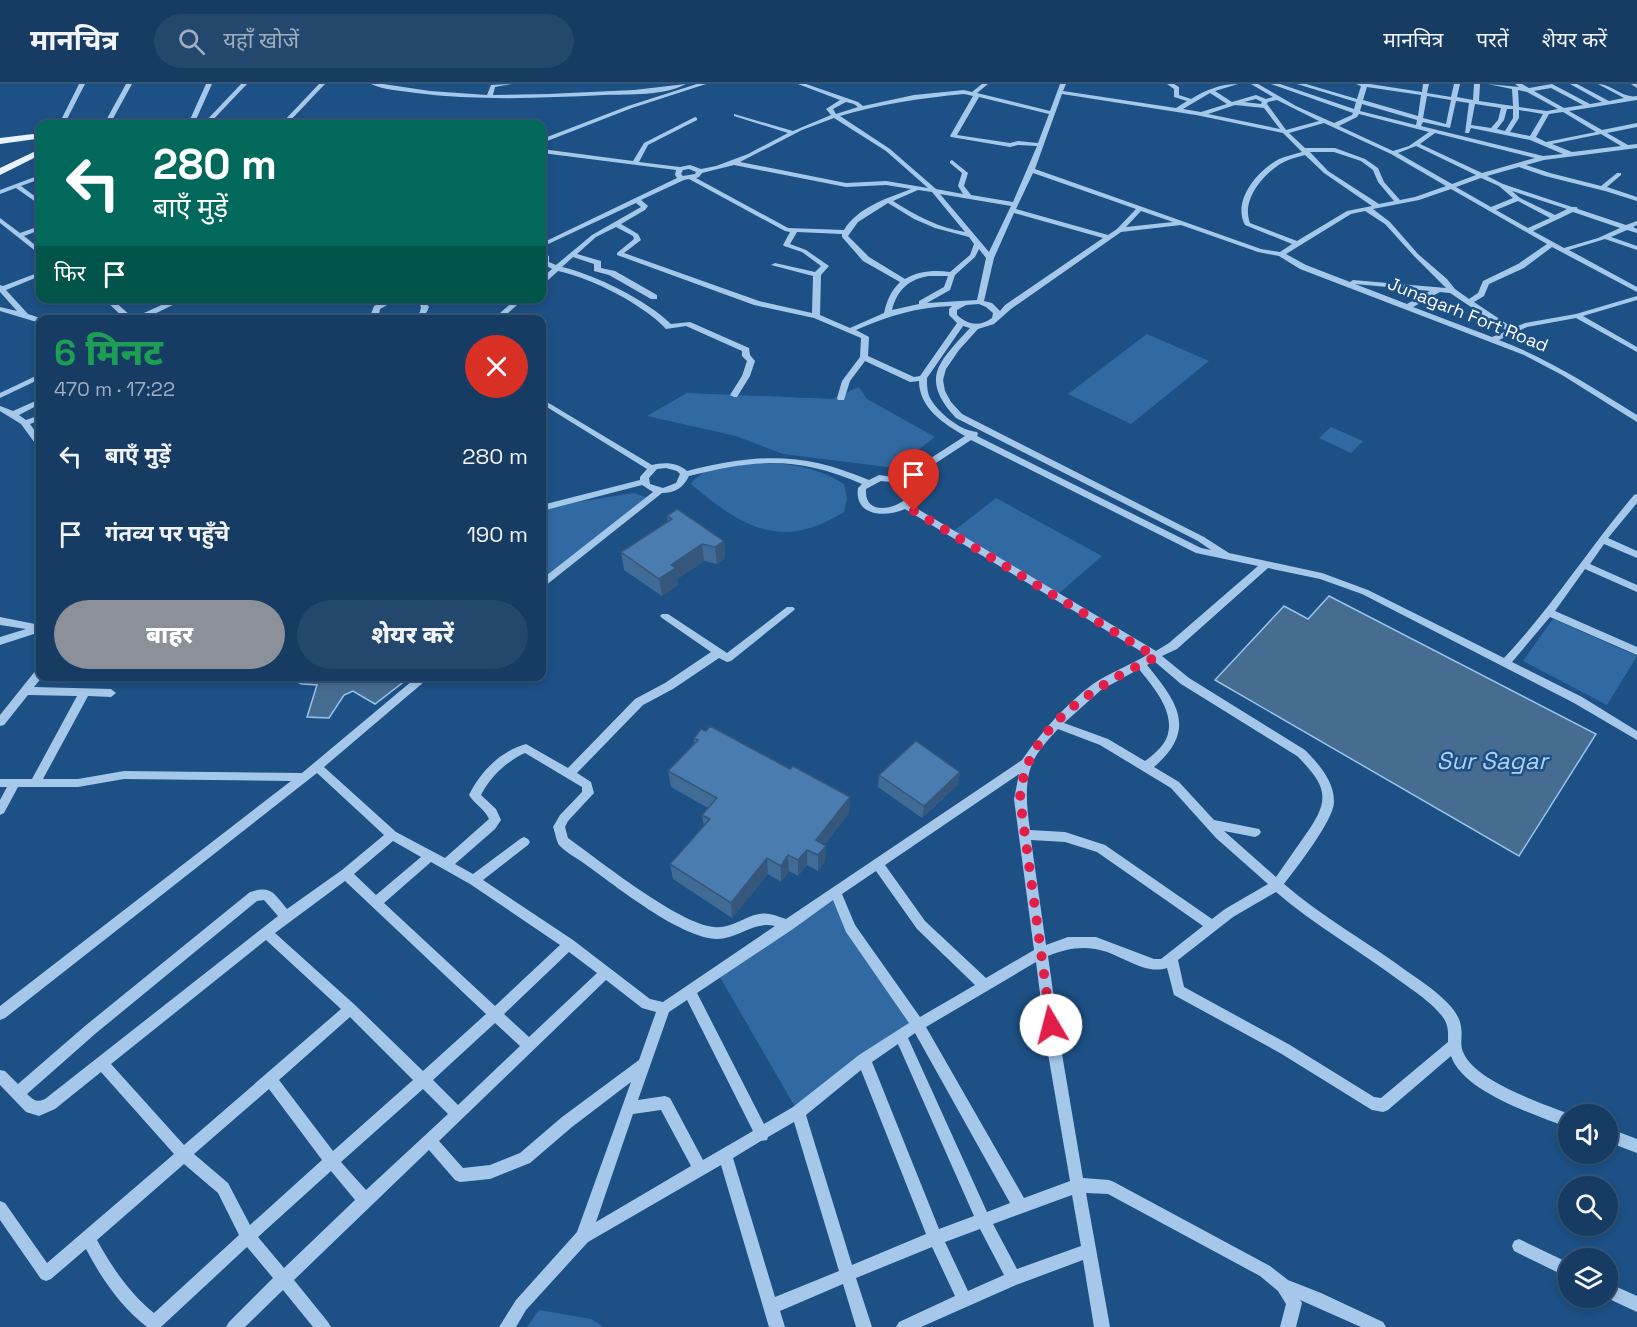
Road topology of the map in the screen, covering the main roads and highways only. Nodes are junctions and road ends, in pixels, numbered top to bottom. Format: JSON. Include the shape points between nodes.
{"nodes":[{"id":1,"x":0,"y":142,"type":"edge"},
{"id":2,"x":36,"y":142,"type":"edge"},
{"id":3,"x":36,"y":143,"type":"edge"},
{"id":4,"x":0,"y":170,"type":"edge"}],
"edges":[{"from":1,"to":2,"type":"main road"},
{"from":3,"to":4,"type":"main road"}]}
